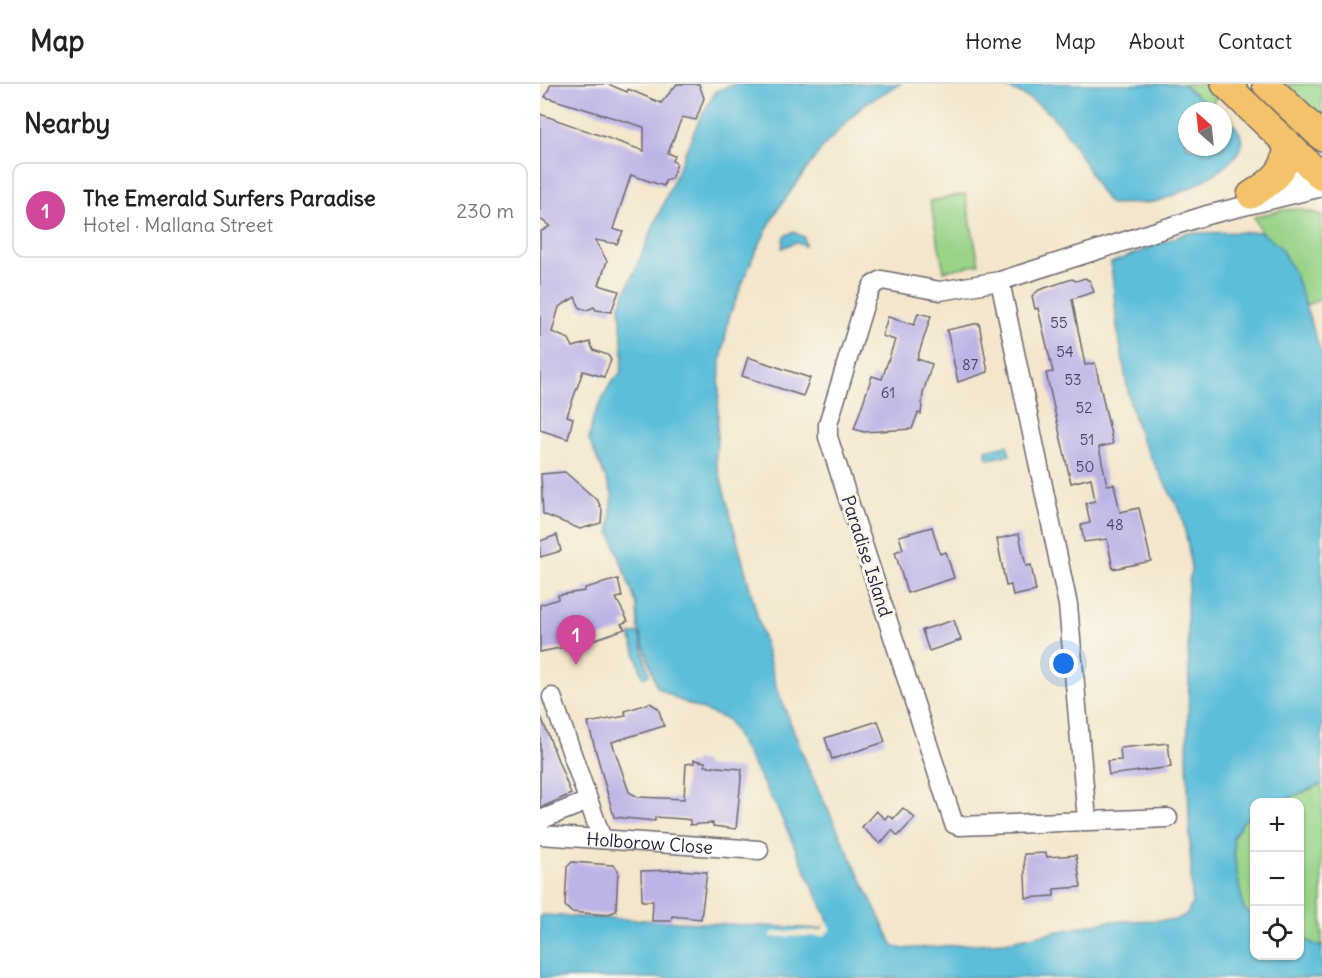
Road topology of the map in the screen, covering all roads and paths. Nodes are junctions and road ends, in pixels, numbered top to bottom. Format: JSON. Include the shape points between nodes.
{"nodes":[{"id":1,"x":1225,"y":84,"type":"edge"},
{"id":2,"x":1266,"y":84,"type":"edge"},
{"id":3,"x":1322,"y":137,"type":"edge"},
{"id":4,"x":1286,"y":141,"type":"junction"},
{"id":5,"x":1321,"y":177,"type":"edge"},
{"id":6,"x":1251,"y":195,"type":"junction"},
{"id":7,"x":1207,"y":215,"type":"junction"},
{"id":8,"x":1000,"y":281,"type":"junction"},
{"id":9,"x":552,"y":697,"type":"dead end"},
{"id":10,"x":588,"y":801,"type":"junction"},
{"id":11,"x":1168,"y":818,"type":"dead end"},
{"id":12,"x":540,"y":820,"type":"edge"},
{"id":13,"x":1087,"y":820,"type":"junction"},
{"id":14,"x":540,"y":835,"type":"edge"},
{"id":15,"x":602,"y":838,"type":"junction"},
{"id":16,"x":759,"y":850,"type":"dead end"}],
"edges":[{"from":1,"to":4,"type":"highway"},
{"from":2,"to":3,"type":"highway"},
{"from":4,"to":5,"type":"highway"},
{"from":4,"to":6,"type":"highway","via":[[1287,157],[1280,172]]},
{"from":5,"to":6,"type":"street","name":"Paradise Island"},
{"from":5,"to":7,"type":"street","name":"Paradise Island"},
{"from":6,"to":7,"type":"street","name":"Paradise Island"},
{"from":7,"to":8,"type":"street","name":"Paradise Island"},
{"from":8,"to":13,"type":"street","via":[[1068,605]]},
{"from":8,"to":13,"type":"street","name":"Paradise Island","via":[[940,291],[889,280],[873,285],[827,429],[954,824]]},
{"from":9,"to":10,"type":"street"},
{"from":10,"to":12,"type":"street"},
{"from":10,"to":15,"type":"street"},
{"from":11,"to":13,"type":"street","name":"Paradise Island"},
{"from":14,"to":15,"type":"street","name":"Holborow Close"},
{"from":15,"to":16,"type":"street","name":"Holborow Close"}]}
